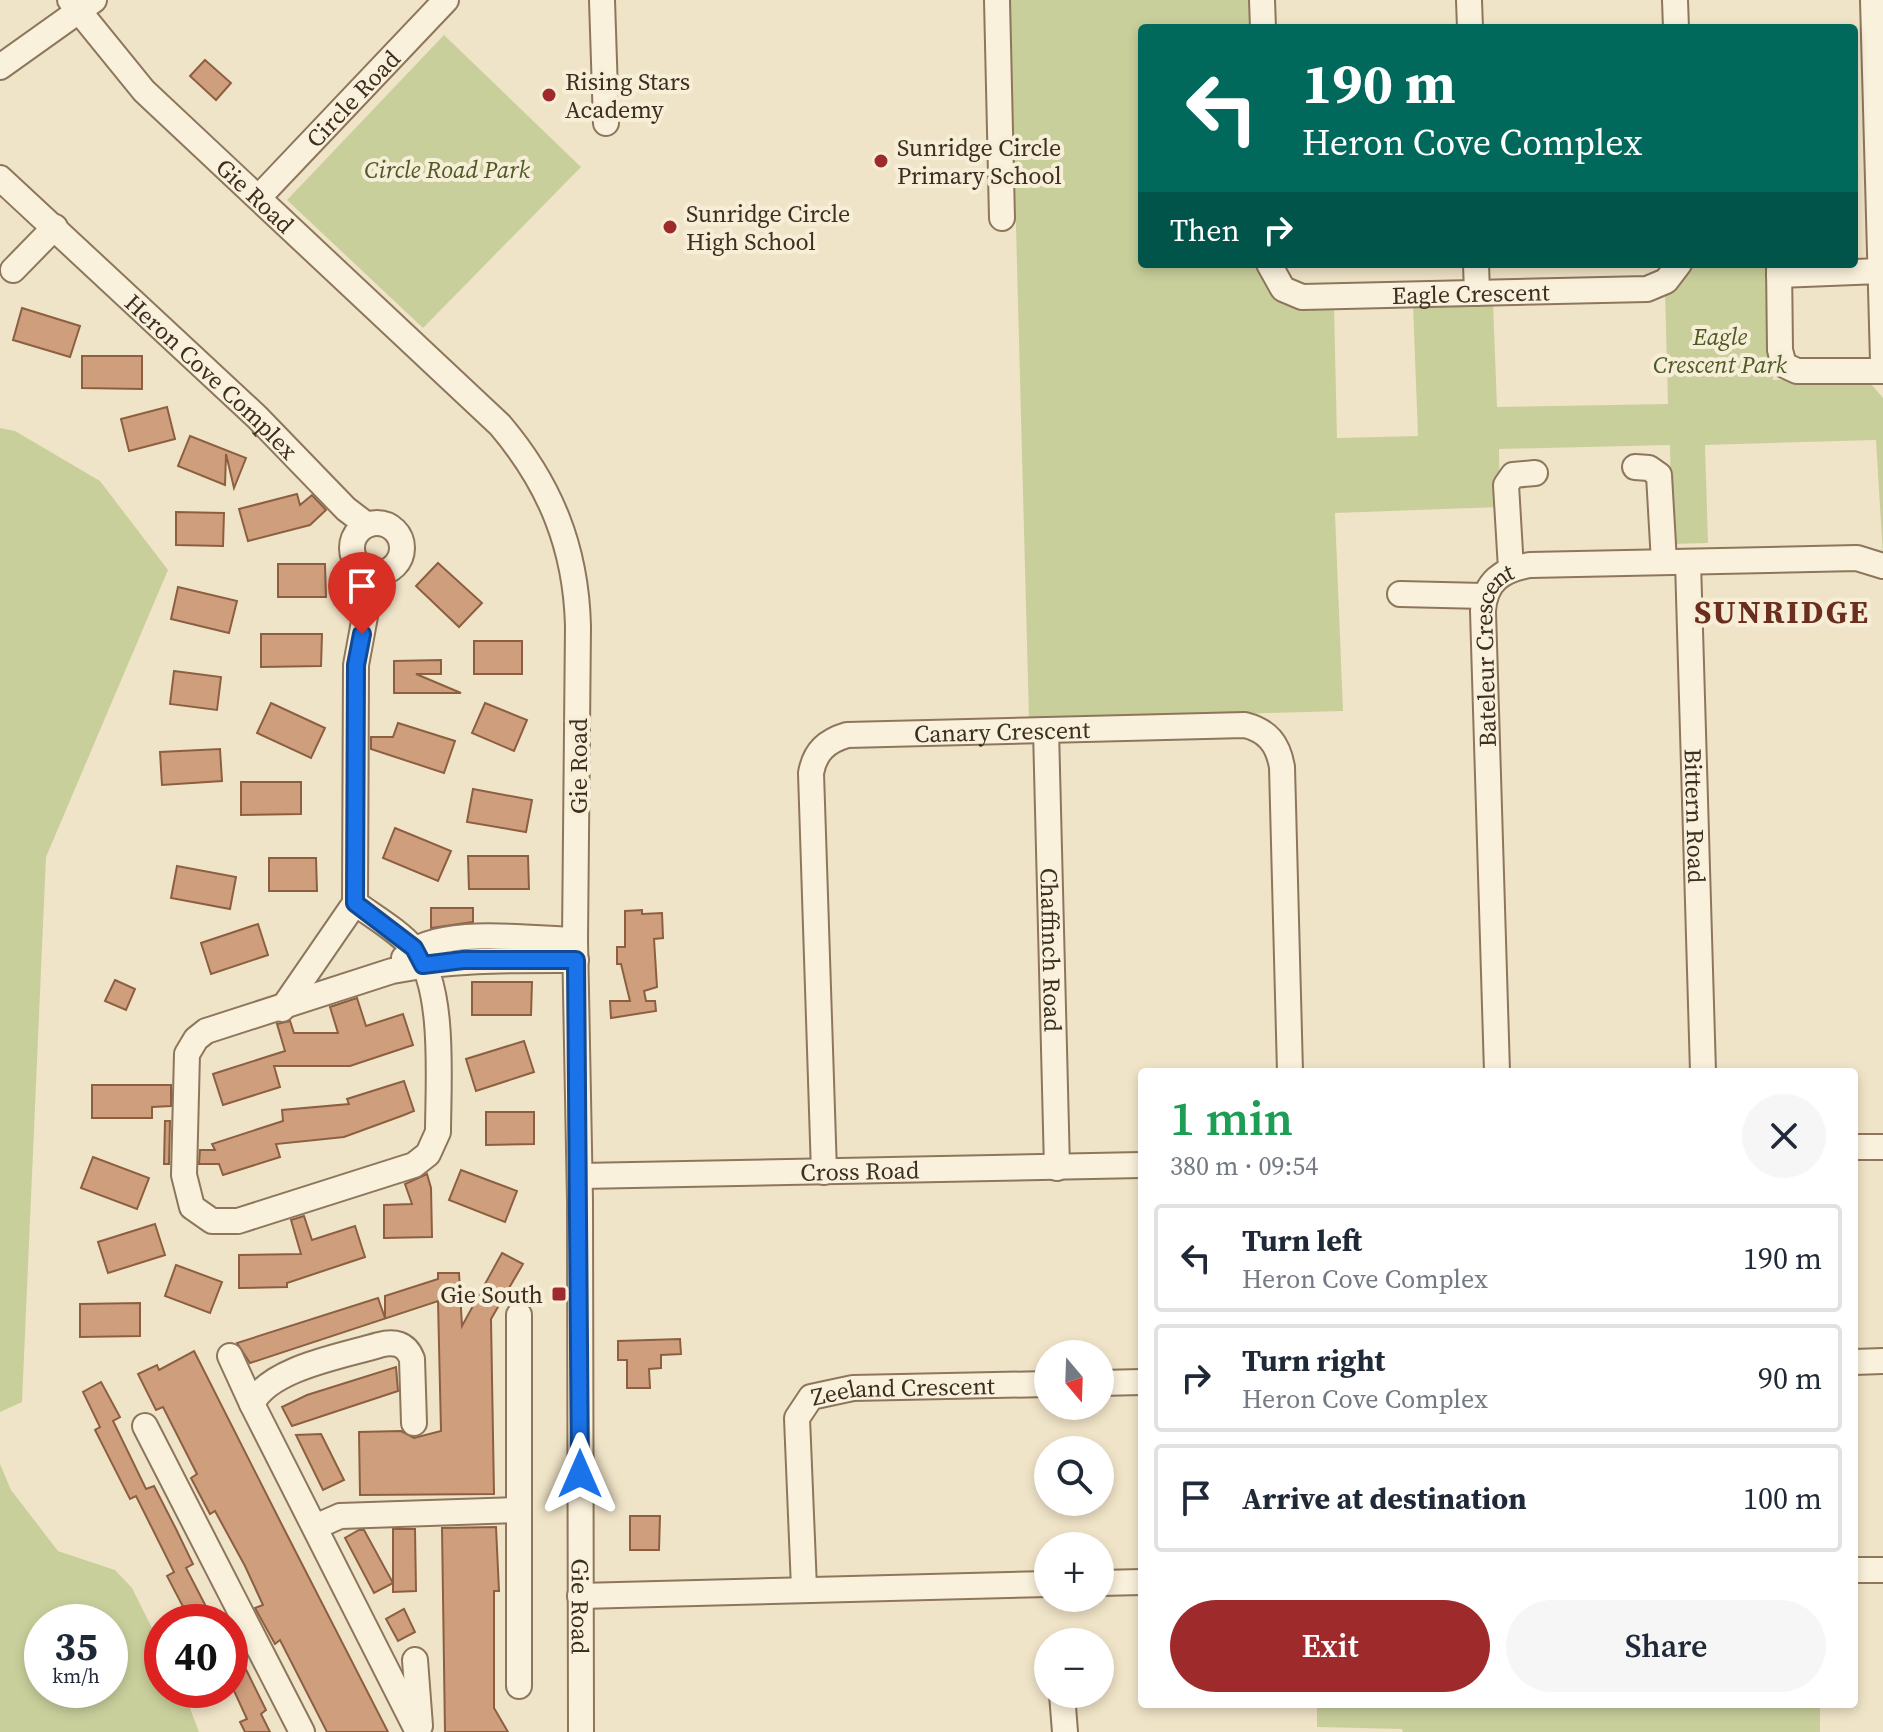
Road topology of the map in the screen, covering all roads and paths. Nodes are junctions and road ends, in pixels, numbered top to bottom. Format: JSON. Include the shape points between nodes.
{"nodes":[{"id":1,"x":446,"y":0,"type":"edge"},
{"id":2,"x":602,"y":0,"type":"edge"},
{"id":3,"x":997,"y":0,"type":"edge"},
{"id":4,"x":1262,"y":0,"type":"edge"},
{"id":5,"x":1469,"y":0,"type":"edge"},
{"id":6,"x":1675,"y":0,"type":"edge"},
{"id":7,"x":1873,"y":0,"type":"edge"},
{"id":8,"x":81,"y":4,"type":"edge"},
{"id":9,"x":1263,"y":24,"type":"edge"},
{"id":10,"x":1470,"y":24,"type":"edge"},
{"id":11,"x":1676,"y":24,"type":"edge"},
{"id":12,"x":0,"y":67,"type":"edge"},
{"id":13,"x":1865,"y":92,"type":"edge"},
{"id":14,"x":606,"y":123,"type":"dead end"},
{"id":15,"x":0,"y":178,"type":"edge"},
{"id":16,"x":259,"y":197,"type":"junction"},
{"id":17,"x":1002,"y":218,"type":"dead end"},
{"id":18,"x":55,"y":227,"type":"junction"},
{"id":19,"x":1271,"y":268,"type":"edge"},
{"id":20,"x":1476,"y":268,"type":"edge"},
{"id":21,"x":1676,"y":268,"type":"edge"},
{"id":22,"x":13,"y":270,"type":"dead end"},
{"id":23,"x":1779,"y":270,"type":"edge"},
{"id":24,"x":1880,"y":271,"type":"junction"},
{"id":25,"x":1477,"y":293,"type":"junction"},
{"id":26,"x":1883,"y":361,"type":"edge"},
{"id":27,"x":1883,"y":371,"type":"edge"},
{"id":28,"x":1635,"y":467,"type":"dead end"},
{"id":29,"x":1535,"y":473,"type":"dead end"},
{"id":30,"x":367,"y":525,"type":"junction"},
{"id":31,"x":1676,"y":562,"type":"junction"},
{"id":32,"x":1883,"y":566,"type":"edge"},
{"id":33,"x":1511,"y":569,"type":"junction"},
{"id":34,"x":373,"y":573,"type":"junction"},
{"id":35,"x":1400,"y":594,"type":"dead end"},
{"id":36,"x":1484,"y":596,"type":"junction"},
{"id":37,"x":1046,"y":730,"type":"junction"},
{"id":38,"x":355,"y":903,"type":"junction"},
{"id":39,"x":576,"y":950,"type":"junction"},
{"id":40,"x":419,"y":956,"type":"junction"},
{"id":41,"x":282,"y":1009,"type":"junction"},
{"id":42,"x":1290,"y":1068,"type":"edge"},
{"id":43,"x":1497,"y":1068,"type":"edge"},
{"id":44,"x":1703,"y":1068,"type":"edge"},
{"id":45,"x":1858,"y":1147,"type":"edge"},
{"id":46,"x":1883,"y":1147,"type":"edge"},
{"id":47,"x":1138,"y":1165,"type":"edge"},
{"id":48,"x":1057,"y":1168,"type":"junction"},
{"id":49,"x":824,"y":1172,"type":"junction"},
{"id":50,"x":580,"y":1176,"type":"junction"},
{"id":51,"x":519,"y":1315,"type":"dead end"},
{"id":52,"x":230,"y":1356,"type":"dead end"},
{"id":53,"x":1883,"y":1361,"type":"edge"},
{"id":54,"x":1858,"y":1362,"type":"edge"},
{"id":55,"x":1138,"y":1382,"type":"edge"},
{"id":56,"x":1114,"y":1383,"type":"edge"},
{"id":57,"x":1034,"y":1384,"type":"edge"},
{"id":58,"x":252,"y":1404,"type":"junction"},
{"id":59,"x":414,"y":1423,"type":"dead end"},
{"id":60,"x":145,"y":1426,"type":"dead end"},
{"id":61,"x":519,"y":1510,"type":"junction"},
{"id":62,"x":315,"y":1527,"type":"junction"},
{"id":63,"x":1858,"y":1570,"type":"edge"},
{"id":64,"x":1883,"y":1570,"type":"edge"},
{"id":65,"x":1138,"y":1582,"type":"edge"},
{"id":66,"x":1114,"y":1583,"type":"edge"},
{"id":67,"x":1034,"y":1584,"type":"edge"},
{"id":68,"x":804,"y":1588,"type":"junction"},
{"id":69,"x":580,"y":1596,"type":"junction"},
{"id":70,"x":415,"y":1660,"type":"dead end"},
{"id":71,"x":519,"y":1686,"type":"dead end"},
{"id":72,"x":1063,"y":1708,"type":"edge"},
{"id":73,"x":302,"y":1732,"type":"edge"},
{"id":74,"x":419,"y":1732,"type":"edge"},
{"id":75,"x":581,"y":1732,"type":"edge"},
{"id":76,"x":1065,"y":1732,"type":"edge"}],
"edges":[{"from":1,"to":16,"type":"street","name":"Circle Road"},
{"from":2,"to":14,"type":"street"},
{"from":3,"to":17,"type":"street"},
{"from":4,"to":9,"type":"street"},
{"from":5,"to":10,"type":"street"},
{"from":6,"to":11,"type":"street"},
{"from":7,"to":13,"type":"street"},
{"from":8,"to":12,"type":"street"},
{"from":8,"to":16,"type":"street","name":"Gie Road","via":[[144,91]]},
{"from":13,"to":24,"type":"street"},
{"from":15,"to":18,"type":"street","name":"Heron Cove Complex"},
{"from":16,"to":39,"type":"street","name":"Gie Road","via":[[500,425],[551,497],[570,553],[577,608]]},
{"from":18,"to":22,"type":"street"},
{"from":18,"to":30,"type":"street","name":"Heron Cove Complex"},
{"from":19,"to":25,"type":"street","name":"Eagle Crescent","via":[[1283,289],[1302,297]]},
{"from":20,"to":25,"type":"street"},
{"from":21,"to":25,"type":"street","name":"Eagle Crescent","via":[[1666,281],[1647,289]]},
{"from":23,"to":24,"type":"street"},
{"from":23,"to":27,"type":"street","via":[[1784,365],[1797,371]]},
{"from":24,"to":26,"type":"street"},
{"from":28,"to":31,"type":"street","name":"Bittern Road","via":[[1659,475]]},
{"from":29,"to":33,"type":"street","via":[[1513,475],[1506,485]]},
{"from":30,"to":34,"type":"street","via":[[352,547],[358,564]]},
{"from":30,"to":34,"type":"street","via":[[392,527],[403,549],[397,565]]},
{"from":31,"to":32,"type":"street","name":"Bateleur Crescent","via":[[1857,558]]},
{"from":31,"to":33,"type":"street","name":"Bateleur Crescent"},
{"from":31,"to":44,"type":"street","name":"Bittern Road"},
{"from":33,"to":36,"type":"street","name":"Bateleur Crescent","via":[[1498,575]]},
{"from":34,"to":38,"type":"street","via":[[356,665]]},
{"from":35,"to":36,"type":"street"},
{"from":36,"to":43,"type":"street","name":"Bateleur Crescent"},
{"from":37,"to":42,"type":"street","name":"Canary Crescent","via":[[1245,725],[1273,740],[1282,767]]},
{"from":37,"to":48,"type":"street","name":"Chaffinch Road"},
{"from":37,"to":49,"type":"street","name":"Canary Crescent","via":[[847,735],[816,755],[811,773]]},
{"from":38,"to":40,"type":"street"},
{"from":38,"to":41,"type":"street"},
{"from":39,"to":40,"type":"street","via":[[470,938],[431,941]]},
{"from":39,"to":50,"type":"street","name":"Gie Road"},
{"from":40,"to":41,"type":"street","via":[[392,971]]},
{"from":40,"to":41,"type":"street","via":[[438,1022],[438,1132],[428,1154],[414,1165],[238,1221],[212,1221],[192,1207],[185,1185],[187,1054],[206,1031]]},
{"from":45,"to":46,"type":"street"},
{"from":47,"to":48,"type":"street","name":"Cross Road"},
{"from":48,"to":49,"type":"street","name":"Cross Road"},
{"from":49,"to":50,"type":"street","name":"Cross Road"},
{"from":50,"to":69,"type":"street","name":"Gie Road"},
{"from":51,"to":61,"type":"street"},
{"from":52,"to":58,"type":"street"},
{"from":53,"to":54,"type":"street"},
{"from":55,"to":56,"type":"street"},
{"from":57,"to":68,"type":"street","name":"Zeeland Crescent","via":[[853,1388],[811,1397],[797,1418]]},
{"from":58,"to":59,"type":"street","via":[[260,1389],[277,1378],[396,1343],[412,1359]]},
{"from":58,"to":62,"type":"street"},
{"from":60,"to":73,"type":"street"},
{"from":61,"to":62,"type":"street","via":[[340,1516]]},
{"from":61,"to":71,"type":"street"},
{"from":62,"to":74,"type":"street"},
{"from":63,"to":64,"type":"street"},
{"from":65,"to":66,"type":"street"},
{"from":67,"to":68,"type":"street"},
{"from":68,"to":69,"type":"street"},
{"from":69,"to":75,"type":"street","name":"Gie Road"},
{"from":70,"to":74,"type":"street"},
{"from":72,"to":76,"type":"street"}]}
